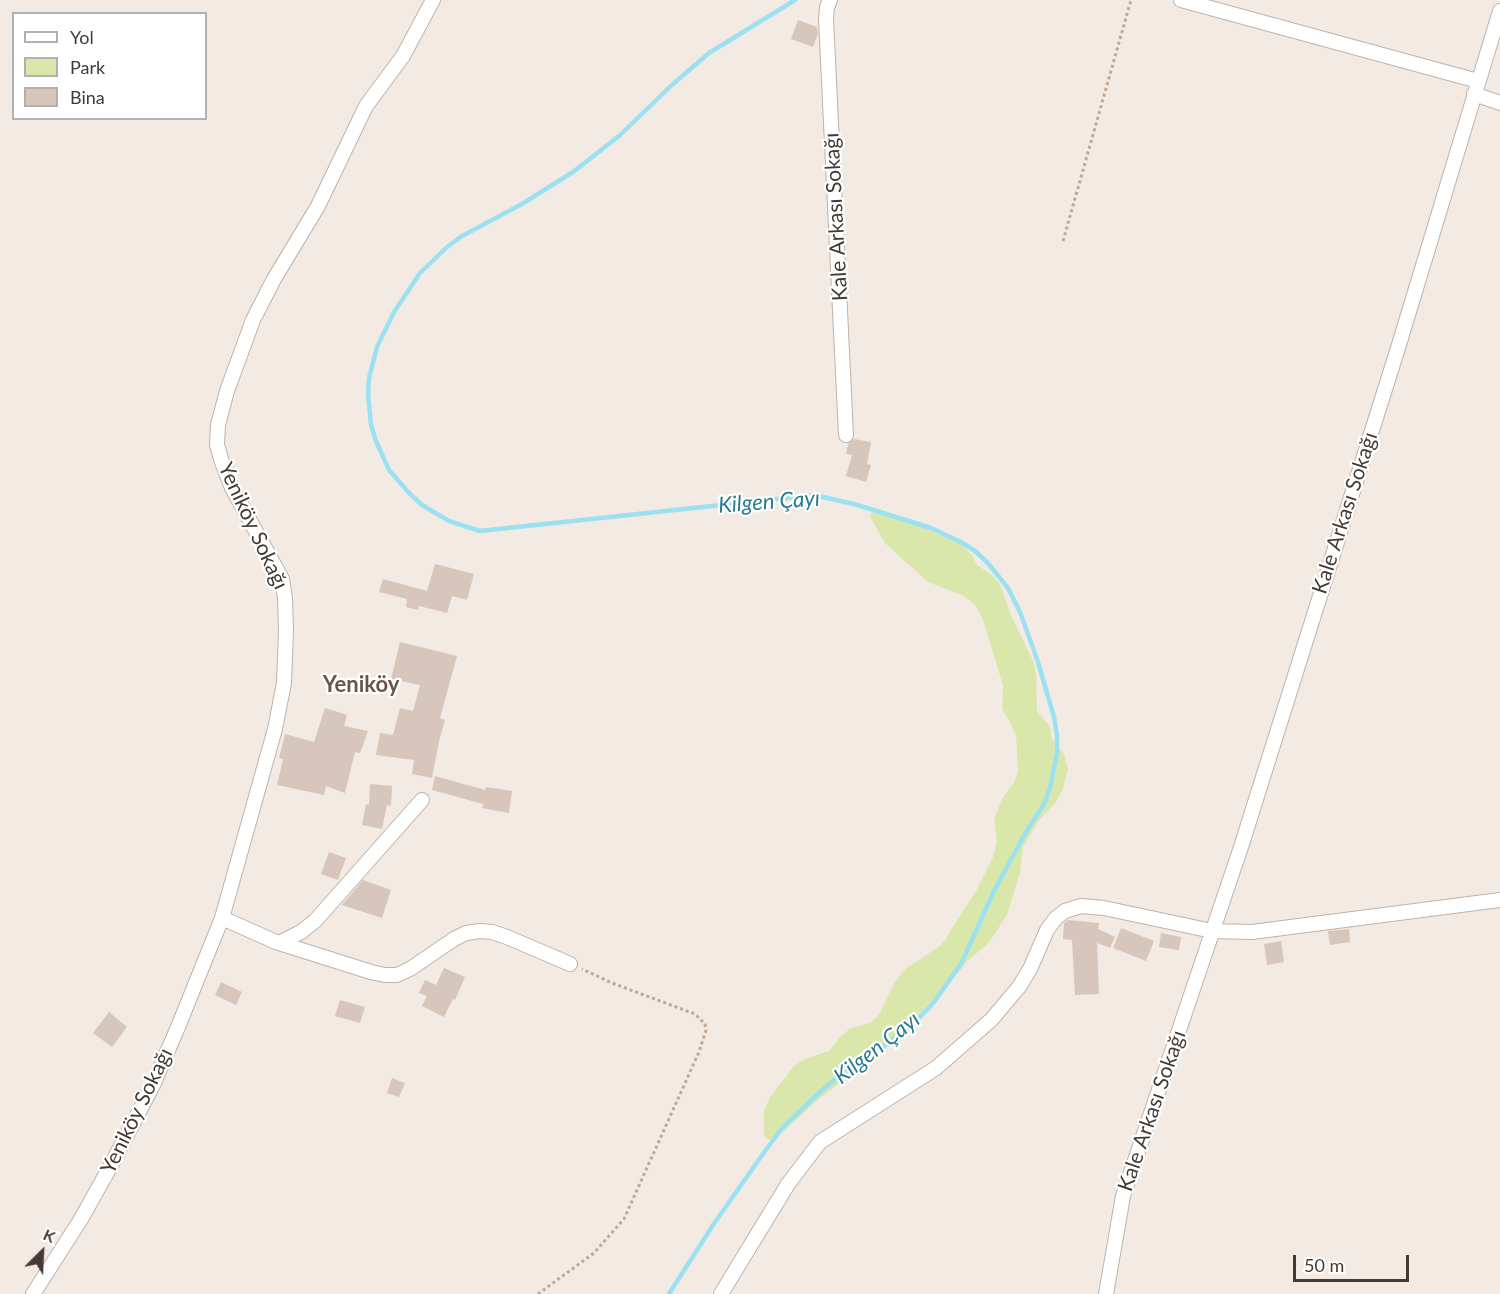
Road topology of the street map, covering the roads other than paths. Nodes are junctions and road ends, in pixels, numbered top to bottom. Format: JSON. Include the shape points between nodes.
{"nodes":[{"id":1,"x":433,"y":0,"type":"edge"},
{"id":2,"x":830,"y":0,"type":"edge"},
{"id":3,"x":1181,"y":0,"type":"edge"},
{"id":4,"x":1500,"y":11,"type":"edge"},
{"id":5,"x":1476,"y":88,"type":"junction"},
{"id":6,"x":1500,"y":103,"type":"edge"},
{"id":7,"x":846,"y":435,"type":"dead end"},
{"id":8,"x":422,"y":800,"type":"dead end"},
{"id":9,"x":1500,"y":900,"type":"edge"},
{"id":10,"x":222,"y":918,"type":"junction"},
{"id":11,"x":1212,"y":931,"type":"junction"},
{"id":12,"x":279,"y":943,"type":"junction"},
{"id":13,"x":570,"y":964,"type":"road end"},
{"id":14,"x":33,"y":1294,"type":"edge"},
{"id":15,"x":722,"y":1294,"type":"edge"},
{"id":16,"x":1106,"y":1294,"type":"edge"}],
"edges":[{"from":1,"to":10,"type":"street","name":"Yeniköy Sokağı","via":[[403,56],[366,106],[322,198],[253,320],[218,425],[217,446],[232,488],[282,579],[286,630],[284,683],[274,729]]},
{"from":2,"to":7,"type":"street","name":"Kale Arkası Sokağı","via":[[826,19]]},
{"from":3,"to":5,"type":"street","via":[[1317,36]]},
{"from":4,"to":5,"type":"street","name":"Kale Arkası Sokağı"},
{"from":5,"to":6,"type":"street"},
{"from":5,"to":11,"type":"street","name":"Kale Arkası Sokağı","via":[[1398,348]]},
{"from":8,"to":12,"type":"street","via":[[315,921]]},
{"from":9,"to":11,"type":"street","via":[[1275,930]]},
{"from":10,"to":12,"type":"street"},
{"from":10,"to":14,"type":"street","name":"Yeniköy Sokağı","via":[[153,1085],[87,1209]]},
{"from":11,"to":15,"type":"street","via":[[1104,908],[1081,906],[1060,915],[1047,930],[1030,969],[991,1020],[936,1068],[820,1142],[788,1184]]},
{"from":11,"to":16,"type":"street","name":"Kale Arkası Sokağı","via":[[1123,1196]]},
{"from":12,"to":13,"type":"street","via":[[371,972],[397,975],[460,936],[480,931],[492,932]]}]}
